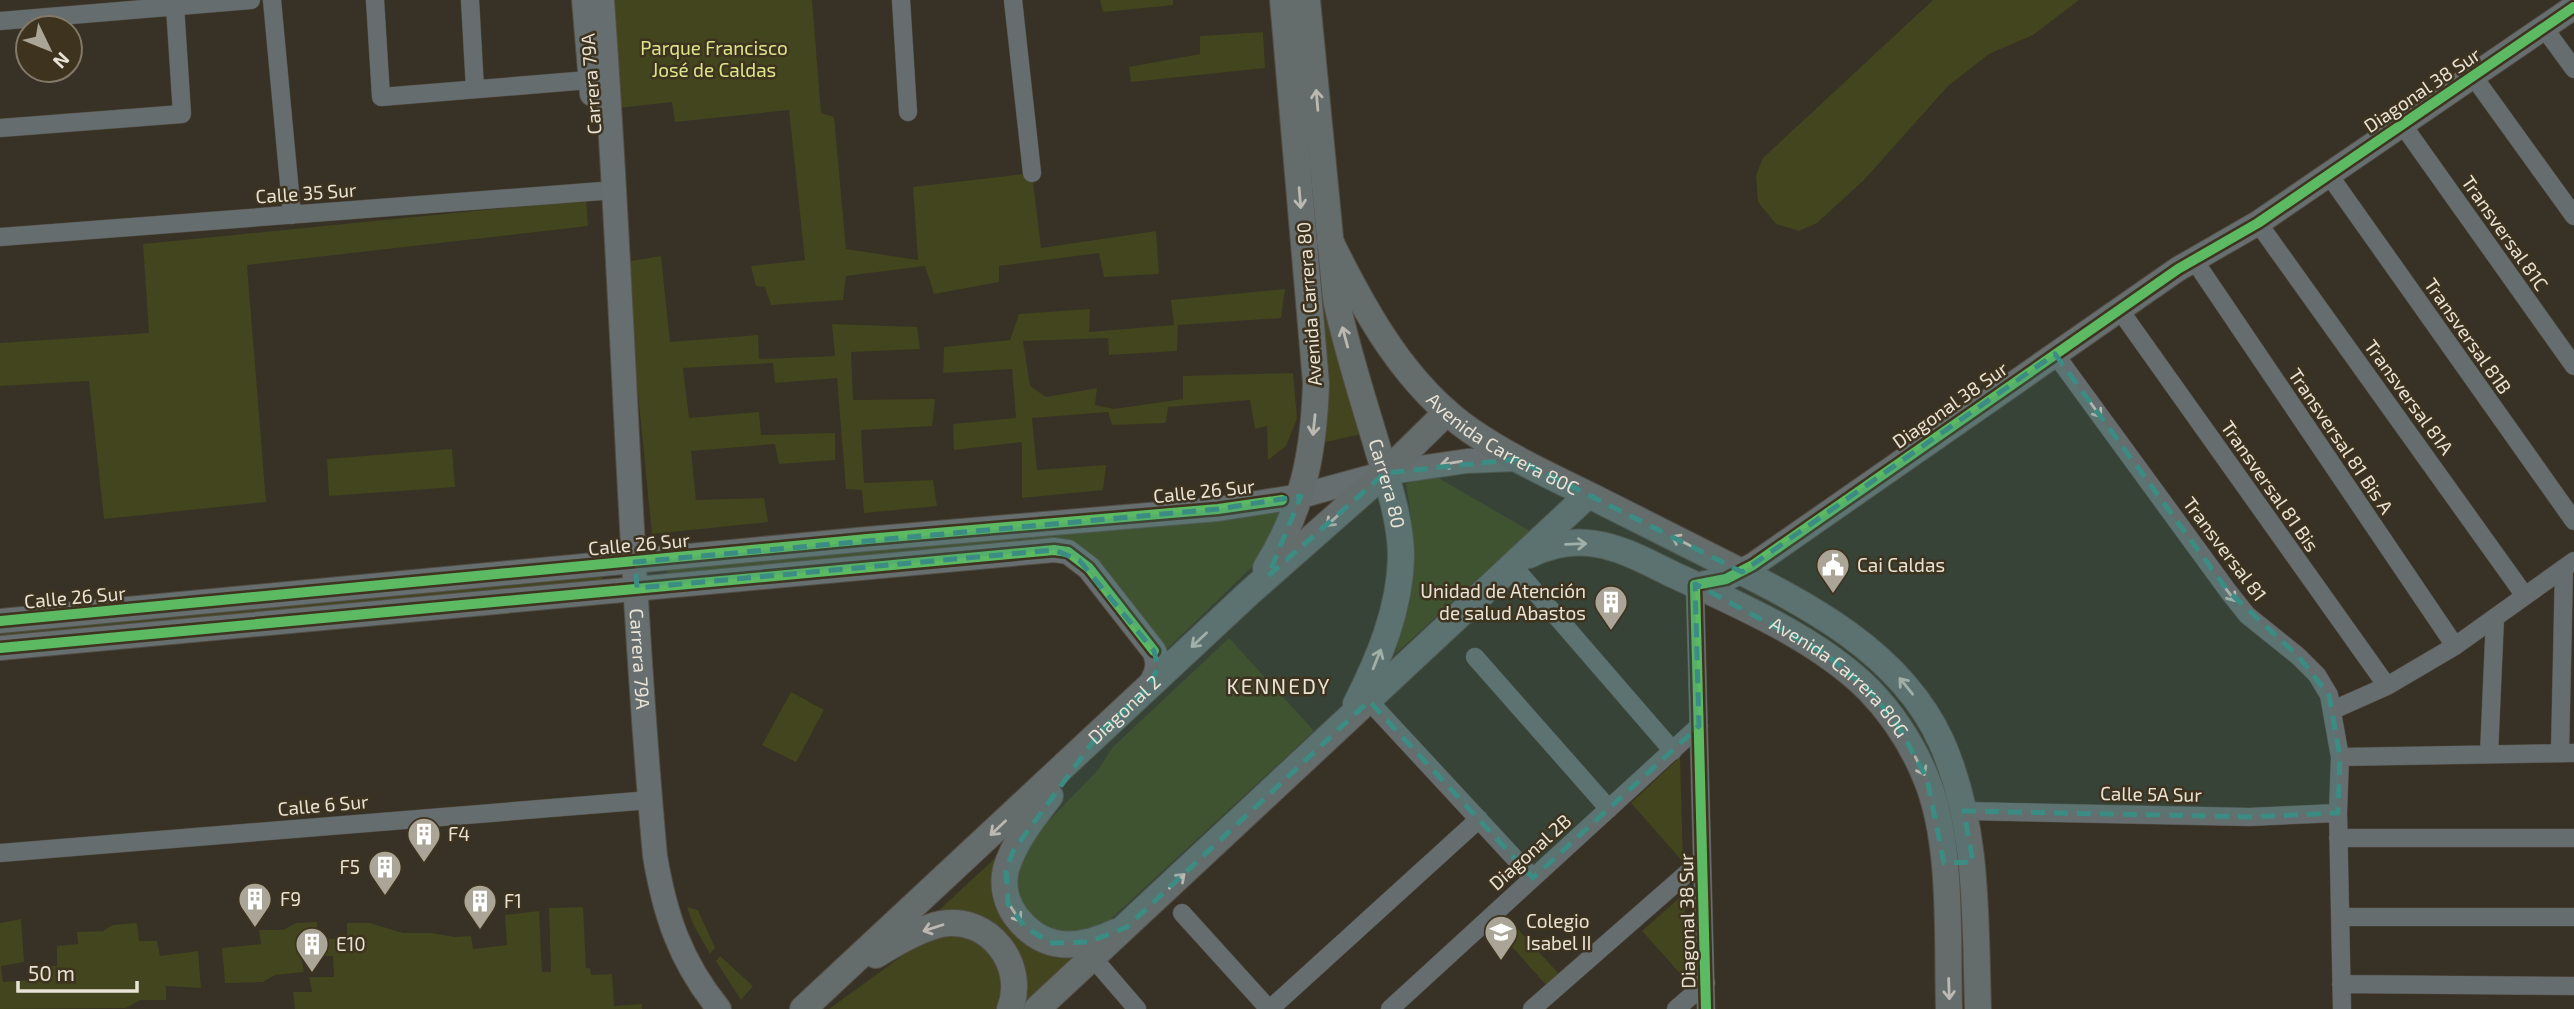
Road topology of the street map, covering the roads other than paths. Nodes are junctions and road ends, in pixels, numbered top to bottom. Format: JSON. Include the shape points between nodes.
{"nodes":[{"id":1,"x":251,"y":0,"type":"edge"},
{"id":2,"x":272,"y":0,"type":"edge"},
{"id":3,"x":375,"y":0,"type":"edge"},
{"id":4,"x":470,"y":0,"type":"edge"},
{"id":5,"x":584,"y":0,"type":"edge"},
{"id":6,"x":602,"y":0,"type":"edge"},
{"id":7,"x":901,"y":0,"type":"edge"},
{"id":8,"x":1013,"y":0,"type":"edge"},
{"id":9,"x":1283,"y":0,"type":"edge"},
{"id":10,"x":1307,"y":0,"type":"edge"},
{"id":11,"x":175,"y":6,"type":"junction"},
{"id":12,"x":72,"y":7,"type":"edge"},
{"id":13,"x":2574,"y":7,"type":"edge"},
{"id":14,"x":0,"y":21,"type":"edge"},
{"id":15,"x":2544,"y":28,"type":"junction"},
{"id":16,"x":2574,"y":69,"type":"edge"},
{"id":17,"x":2473,"y":76,"type":"junction"},
{"id":18,"x":599,"y":79,"type":"junction"},
{"id":19,"x":475,"y":89,"type":"junction"},
{"id":20,"x":908,"y":112,"type":"dead end"},
{"id":21,"x":2403,"y":124,"type":"junction"},
{"id":22,"x":0,"y":128,"type":"edge"},
{"id":23,"x":1032,"y":173,"type":"dead end"},
{"id":24,"x":2329,"y":175,"type":"junction"},
{"id":25,"x":608,"y":190,"type":"junction"},
{"id":26,"x":292,"y":215,"type":"junction"},
{"id":27,"x":2574,"y":216,"type":"edge"},
{"id":28,"x":2258,"y":223,"type":"junction"},
{"id":29,"x":0,"y":237,"type":"edge"},
{"id":30,"x":1330,"y":241,"type":"junction"},
{"id":31,"x":2193,"y":260,"type":"junction"},
{"id":32,"x":2119,"y":309,"type":"junction"},
{"id":33,"x":2055,"y":354,"type":"junction"},
{"id":34,"x":2574,"y":366,"type":"edge"},
{"id":35,"x":1447,"y":412,"type":"junction"},
{"id":36,"x":1517,"y":459,"type":"junction"},
{"id":37,"x":1385,"y":473,"type":"junction"},
{"id":38,"x":1588,"y":495,"type":"junction"},
{"id":39,"x":1301,"y":496,"type":"junction"},
{"id":40,"x":2574,"y":521,"type":"edge"},
{"id":41,"x":635,"y":562,"type":"junction"},
{"id":42,"x":1512,"y":565,"type":"junction"},
{"id":43,"x":2569,"y":565,"type":"edge"},
{"id":44,"x":1742,"y":572,"type":"junction"},
{"id":45,"x":1695,"y":585,"type":"junction"},
{"id":46,"x":637,"y":588,"type":"junction"},
{"id":47,"x":1249,"y":593,"type":"junction"},
{"id":48,"x":2525,"y":596,"type":"junction"},
{"id":49,"x":2494,"y":618,"type":"junction"},
{"id":50,"x":0,"y":621,"type":"edge"},
{"id":51,"x":2455,"y":646,"type":"junction"},
{"id":52,"x":0,"y":648,"type":"edge"},
{"id":53,"x":1475,"y":657,"type":"dead end"},
{"id":54,"x":2387,"y":686,"type":"junction"},
{"id":55,"x":1148,"y":688,"type":"junction"},
{"id":56,"x":1368,"y":701,"type":"junction"},
{"id":57,"x":2333,"y":710,"type":"junction"},
{"id":58,"x":1347,"y":721,"type":"junction"},
{"id":59,"x":1699,"y":726,"type":"junction"},
{"id":60,"x":1101,"y":731,"type":"junction"},
{"id":61,"x":1673,"y":751,"type":"junction"},
{"id":62,"x":2567,"y":753,"type":"edge"},
{"id":63,"x":2489,"y":754,"type":"junction"},
{"id":64,"x":2340,"y":757,"type":"junction"},
{"id":65,"x":650,"y":800,"type":"junction"},
{"id":66,"x":1609,"y":810,"type":"junction"},
{"id":67,"x":1964,"y":811,"type":"junction"},
{"id":68,"x":2338,"y":813,"type":"junction"},
{"id":69,"x":1479,"y":820,"type":"junction"},
{"id":70,"x":2338,"y":838,"type":"junction"},
{"id":71,"x":2574,"y":838,"type":"edge"},
{"id":72,"x":0,"y":853,"type":"edge"},
{"id":73,"x":1703,"y":860,"type":"junction"},
{"id":74,"x":1973,"y":862,"type":"junction"},
{"id":75,"x":1944,"y":863,"type":"junction"},
{"id":76,"x":1533,"y":878,"type":"junction"},
{"id":77,"x":1182,"y":913,"type":"dead end"},
{"id":78,"x":2340,"y":917,"type":"junction"},
{"id":79,"x":2574,"y":917,"type":"edge"},
{"id":80,"x":1127,"y":927,"type":"junction"},
{"id":81,"x":1093,"y":958,"type":"junction"},
{"id":82,"x":1706,"y":983,"type":"junction"},
{"id":83,"x":2342,"y":984,"type":"junction"},
{"id":84,"x":2574,"y":986,"type":"edge"},
{"id":85,"x":826,"y":987,"type":"junction"},
{"id":86,"x":719,"y":1009,"type":"edge"},
{"id":87,"x":803,"y":1009,"type":"edge"},
{"id":88,"x":1010,"y":1009,"type":"edge"},
{"id":89,"x":1037,"y":1009,"type":"edge"},
{"id":90,"x":1137,"y":1009,"type":"edge"},
{"id":91,"x":1269,"y":1009,"type":"edge"},
{"id":92,"x":1390,"y":1009,"type":"edge"},
{"id":93,"x":1532,"y":1009,"type":"edge"},
{"id":94,"x":1676,"y":1009,"type":"edge"},
{"id":95,"x":1706,"y":1009,"type":"edge"},
{"id":96,"x":1949,"y":1009,"type":"edge"},
{"id":97,"x":1978,"y":1009,"type":"edge"},
{"id":98,"x":2342,"y":1009,"type":"edge"}],
"edges":[{"from":1,"to":11,"type":"street"},
{"from":2,"to":26,"type":"street"},
{"from":3,"to":19,"type":"street","via":[[381,97]]},
{"from":4,"to":19,"type":"street"},
{"from":5,"to":18,"type":"main road","name":"Carrera 79A"},
{"from":6,"to":18,"type":"main road","name":"Carrera 79A"},
{"from":7,"to":20,"type":"street"},
{"from":8,"to":23,"type":"street"},
{"from":9,"to":39,"type":"main road","name":"Avenida Carrera 80","one_way":true,"via":[[1316,383],[1315,421]]},
{"from":30,"to":10,"type":"main road","name":"Avenida Carrera 80","one_way":true},
{"from":11,"to":12,"type":"street"},
{"from":11,"to":22,"type":"street","via":[[182,114]]},
{"from":12,"to":14,"type":"street"},
{"from":13,"to":15,"type":"main road","name":"Diagonal 38 Sur"},
{"from":15,"to":16,"type":"street"},
{"from":15,"to":17,"type":"main road","name":"Diagonal 38 Sur"},
{"from":17,"to":21,"type":"main road","name":"Diagonal 38 Sur"},
{"from":17,"to":27,"type":"street"},
{"from":18,"to":19,"type":"street"},
{"from":18,"to":25,"type":"main road","name":"Carrera 79A"},
{"from":21,"to":24,"type":"main road","name":"Diagonal 38 Sur"},
{"from":21,"to":34,"type":"street","name":"Transversal 81C"},
{"from":24,"to":28,"type":"main road","name":"Diagonal 38 Sur"},
{"from":24,"to":40,"type":"street","name":"Transversal 81B"},
{"from":25,"to":26,"type":"street","name":"Calle 35 Sur"},
{"from":25,"to":41,"type":"main road","name":"Carrera 79A"},
{"from":26,"to":29,"type":"street","name":"Calle 35 Sur"},
{"from":28,"to":31,"type":"main road","name":"Diagonal 38 Sur"},
{"from":28,"to":48,"type":"street","name":"Transversal 81A"},
{"from":30,"to":35,"type":"main road","name":"Avenida Carrera 80C","via":[[1395,354]]},
{"from":37,"to":30,"type":"main road","name":"Carrera 80","one_way":true,"via":[[1343,331]]},
{"from":31,"to":32,"type":"main road","name":"Diagonal 38 Sur"},
{"from":31,"to":51,"type":"street","name":"Transversal 81 Bis A"},
{"from":32,"to":33,"type":"main road","name":"Diagonal 38 Sur"},
{"from":32,"to":54,"type":"street","name":"Transversal 81 Bis"},
{"from":33,"to":44,"type":"main road","name":"Diagonal 38 Sur"},
{"from":33,"to":57,"type":"street","name":"Transversal 81","one_way":true,"via":[[2228,591],[2247,615],[2317,675]]},
{"from":35,"to":36,"type":"main road","name":"Avenida Carrera 80C"},
{"from":35,"to":37,"type":"main road","name":"Diagonal 2"},
{"from":36,"to":37,"type":"main road","name":"Calle 26 Sur","one_way":true},
{"from":36,"to":38,"type":"main road","name":"Avenida Carrera 80C"},
{"from":37,"to":39,"type":"main road","name":"Calle 26 Sur"},
{"from":37,"to":47,"type":"main road","name":"Diagonal 2","one_way":true},
{"from":58,"to":37,"type":"main road","name":"Carrera 80","one_way":true,"via":[[1376,664],[1399,579],[1399,537]]},
{"from":38,"to":42,"type":"main road"},
{"from":44,"to":38,"type":"main road","name":"Avenida Carrera 80C","one_way":true},
{"from":39,"to":41,"type":"main road","name":"Calle 26 Sur","via":[[1218,509]]},
{"from":39,"to":47,"type":"main road","name":"Avenida Carrera 80","via":[[1279,547]]},
{"from":41,"to":46,"type":"main road","name":"Carrera 79A"},
{"from":41,"to":50,"type":"main road","name":"Calle 26 Sur"},
{"from":42,"to":45,"type":"main road","name":"Avenida Carrera 80G","one_way":true,"via":[[1551,546],[1580,542],[1617,549]]},
{"from":42,"to":56,"type":"main road"},
{"from":42,"to":61,"type":"street"},
{"from":43,"to":48,"type":"street"},
{"from":43,"to":62,"type":"street"},
{"from":44,"to":45,"type":"main road","name":"Diagonal 38 Sur"},
{"from":67,"to":44,"type":"main road","name":"Avenida Carrera 80G","one_way":true,"via":[[1941,742],[1899,678],[1842,630]]},
{"from":45,"to":59,"type":"street","name":"Diagonal 38 Sur"},
{"from":45,"to":75,"type":"main road","name":"Avenida Carrera 80G","one_way":true,"via":[[1824,653],[1877,699],[1927,779]]},
{"from":46,"to":52,"type":"main road"},
{"from":46,"to":55,"type":"main road","via":[[1068,552],[1088,568],[1154,651],[1158,667]]},
{"from":46,"to":65,"type":"main road","name":"Carrera 79A"},
{"from":47,"to":55,"type":"main road","name":"Diagonal 2","one_way":true},
{"from":48,"to":49,"type":"street"},
{"from":49,"to":51,"type":"street"},
{"from":49,"to":63,"type":"street"},
{"from":51,"to":54,"type":"street"},
{"from":53,"to":66,"type":"street"},
{"from":54,"to":57,"type":"street"},
{"from":55,"to":60,"type":"main road","name":"Diagonal 2"},
{"from":56,"to":58,"type":"main road"},
{"from":56,"to":69,"type":"street"},
{"from":57,"to":64,"type":"street","name":"Transversal 81"},
{"from":80,"to":58,"type":"main road","one_way":true},
{"from":59,"to":61,"type":"street","name":"Diagonal 2B"},
{"from":59,"to":73,"type":"street","name":"Diagonal 38 Sur"},
{"from":60,"to":80,"type":"main road","one_way":true,"via":[[1029,823],[1013,851],[1004,889],[1008,904],[1024,926],[1051,943],[1089,942]]},
{"from":60,"to":85,"type":"main road","name":"Diagonal 2","one_way":true},
{"from":61,"to":66,"type":"street","name":"Diagonal 2B"},
{"from":62,"to":63,"type":"street"},
{"from":63,"to":64,"type":"street"},
{"from":64,"to":68,"type":"street","name":"Transversal 81"},
{"from":65,"to":72,"type":"street","name":"Calle 6 Sur"},
{"from":65,"to":86,"type":"main road","name":"Carrera 79A","via":[[655,856],[671,926],[689,966]]},
{"from":66,"to":76,"type":"street","name":"Diagonal 2B"},
{"from":67,"to":68,"type":"street","name":"Calle 5A Sur","via":[[2249,817]]},
{"from":67,"to":74,"type":"main road","name":"Avenida Carrera 80G"},
{"from":68,"to":70,"type":"street","name":"Transversal 81"},
{"from":69,"to":76,"type":"street"},
{"from":69,"to":91,"type":"street"},
{"from":70,"to":71,"type":"street"},
{"from":70,"to":78,"type":"street","name":"Transversal 81"},
{"from":73,"to":82,"type":"street","name":"Diagonal 38 Sur"},
{"from":73,"to":93,"type":"street"},
{"from":74,"to":75,"type":"main road"},
{"from":74,"to":97,"type":"main road","name":"Avenida Carrera 80G"},
{"from":75,"to":96,"type":"main road","name":"Avenida Carrera 80G","one_way":true},
{"from":76,"to":92,"type":"street","name":"Diagonal 2B"},
{"from":77,"to":91,"type":"street"},
{"from":78,"to":79,"type":"street"},
{"from":78,"to":83,"type":"street","name":"Transversal 81"},
{"from":80,"to":81,"type":"main road"},
{"from":81,"to":89,"type":"main road"},
{"from":81,"to":90,"type":"street"},
{"from":82,"to":94,"type":"street"},
{"from":82,"to":95,"type":"street","name":"Diagonal 38 Sur"},
{"from":83,"to":84,"type":"street"},
{"from":83,"to":98,"type":"street","name":"Transversal 81"},
{"from":85,"to":87,"type":"main road","name":"Diagonal 2"},
{"from":88,"to":85,"type":"main road","one_way":true,"via":[[1014,980],[1007,955],[980,930],[961,924],[941,924],[906,938]]}]}
